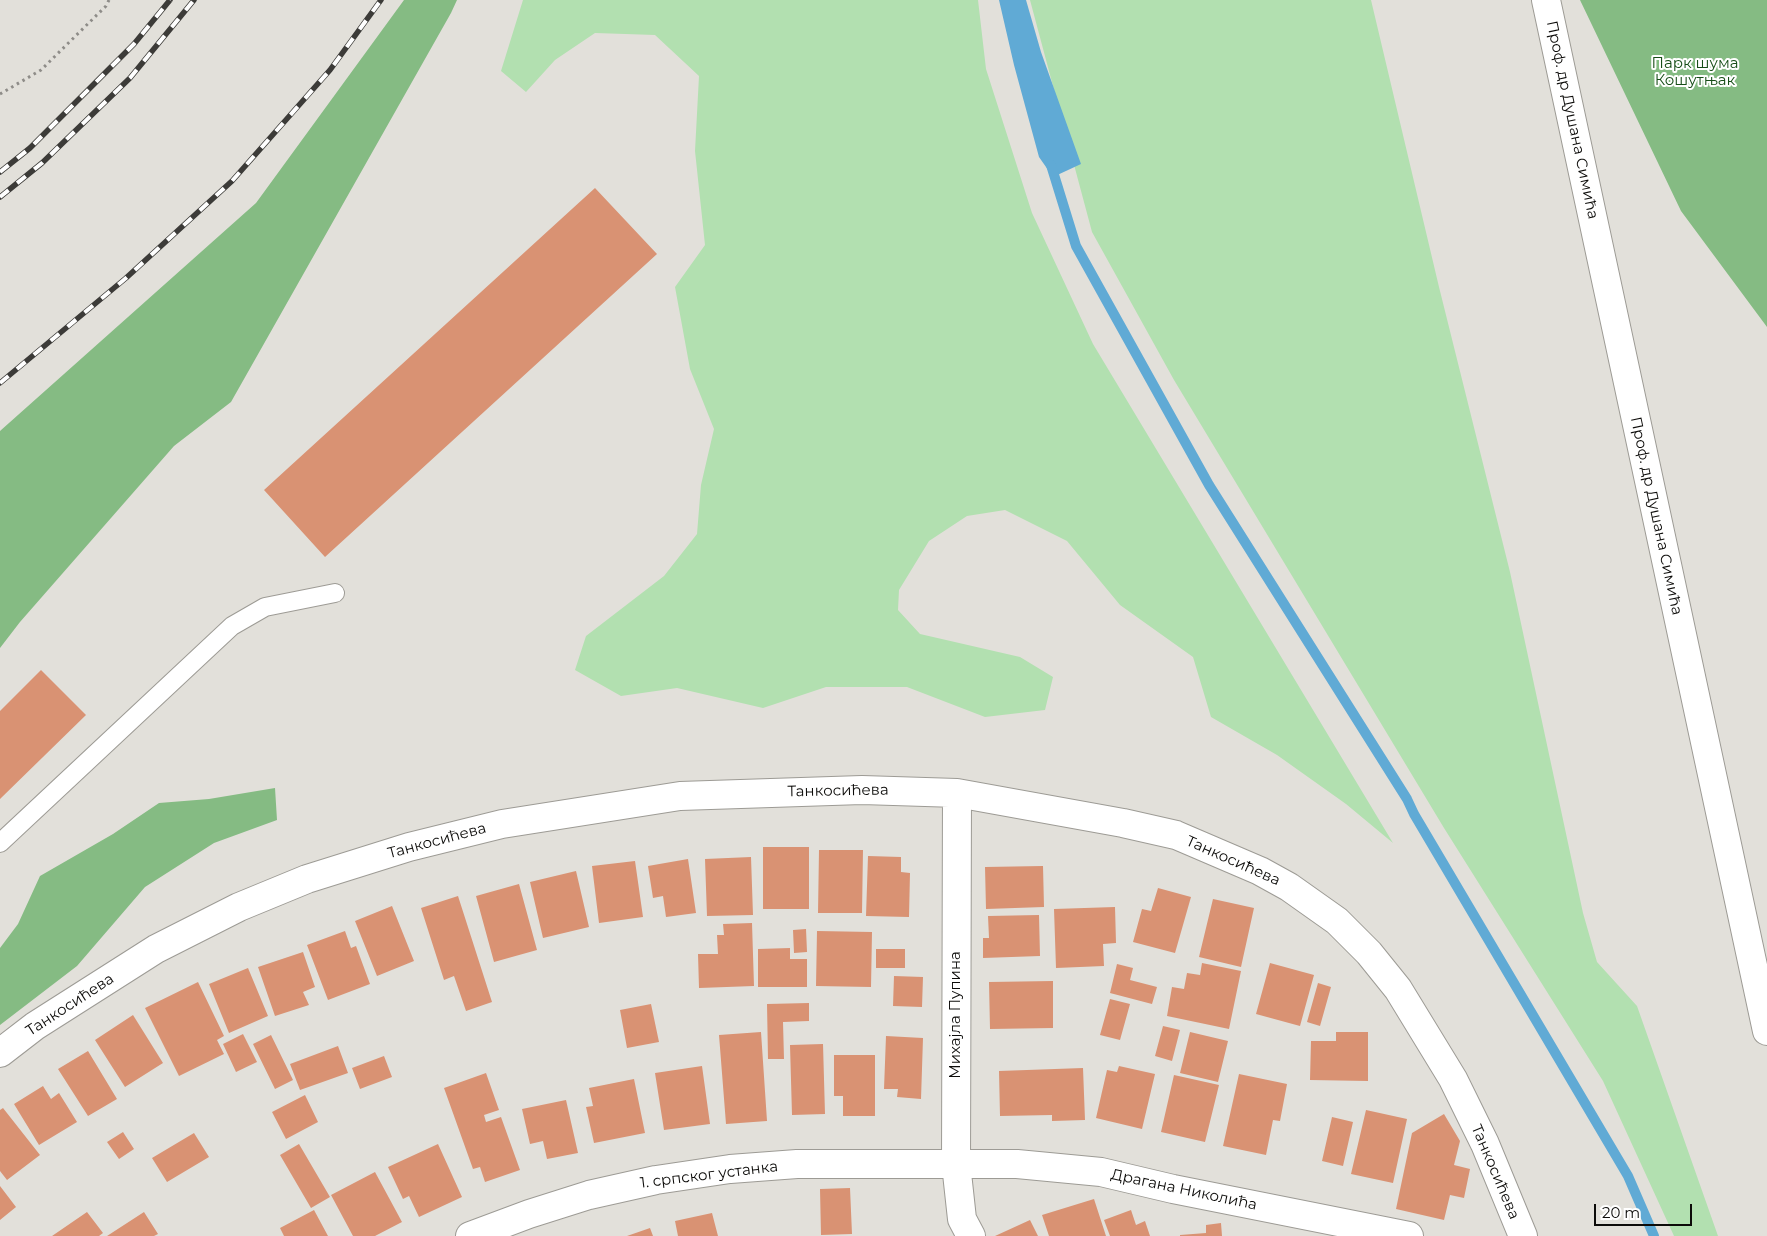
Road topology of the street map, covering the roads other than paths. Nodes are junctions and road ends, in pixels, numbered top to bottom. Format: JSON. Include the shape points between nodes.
{"nodes":[{"id":1,"x":1546,"y":0,"type":"edge"},
{"id":2,"x":335,"y":592,"type":"dead end"},
{"id":3,"x":957,"y":792,"type":"junction"},
{"id":4,"x":0,"y":843,"type":"edge"},
{"id":5,"x":1767,"y":1031,"type":"edge"},
{"id":6,"x":0,"y":1053,"type":"edge"},
{"id":7,"x":956,"y":1164,"type":"junction"},
{"id":8,"x":962,"y":1230,"type":"edge"},
{"id":9,"x":470,"y":1236,"type":"edge"},
{"id":10,"x":1409,"y":1236,"type":"edge"},
{"id":11,"x":1523,"y":1236,"type":"edge"}],
"edges":[{"from":1,"to":5,"type":"street","name":"Проф. др Душана Симића"},
{"from":2,"to":4,"type":"lane","via":[[265,607],[232,626]]},
{"from":3,"to":6,"type":"street","name":"Танкосићева","via":[[862,790],[680,796],[502,824],[409,847],[307,878],[239,907],[156,949],[35,1026]]},
{"from":3,"to":7,"type":"street","name":"Михајла Пупина"},
{"from":3,"to":11,"type":"street","name":"Танкосићева","via":[[1176,835],[1260,871],[1337,921],[1398,989],[1452,1079],[1485,1144]]},
{"from":7,"to":8,"type":"street","name":"Михајла Пупина"},
{"from":7,"to":9,"type":"street","name":"1. српског устанка","via":[[797,1164],[730,1169],[656,1180],[589,1195]]},
{"from":7,"to":10,"type":"street","name":"Драгана Николића","via":[[1017,1164],[1101,1172]]}]}
